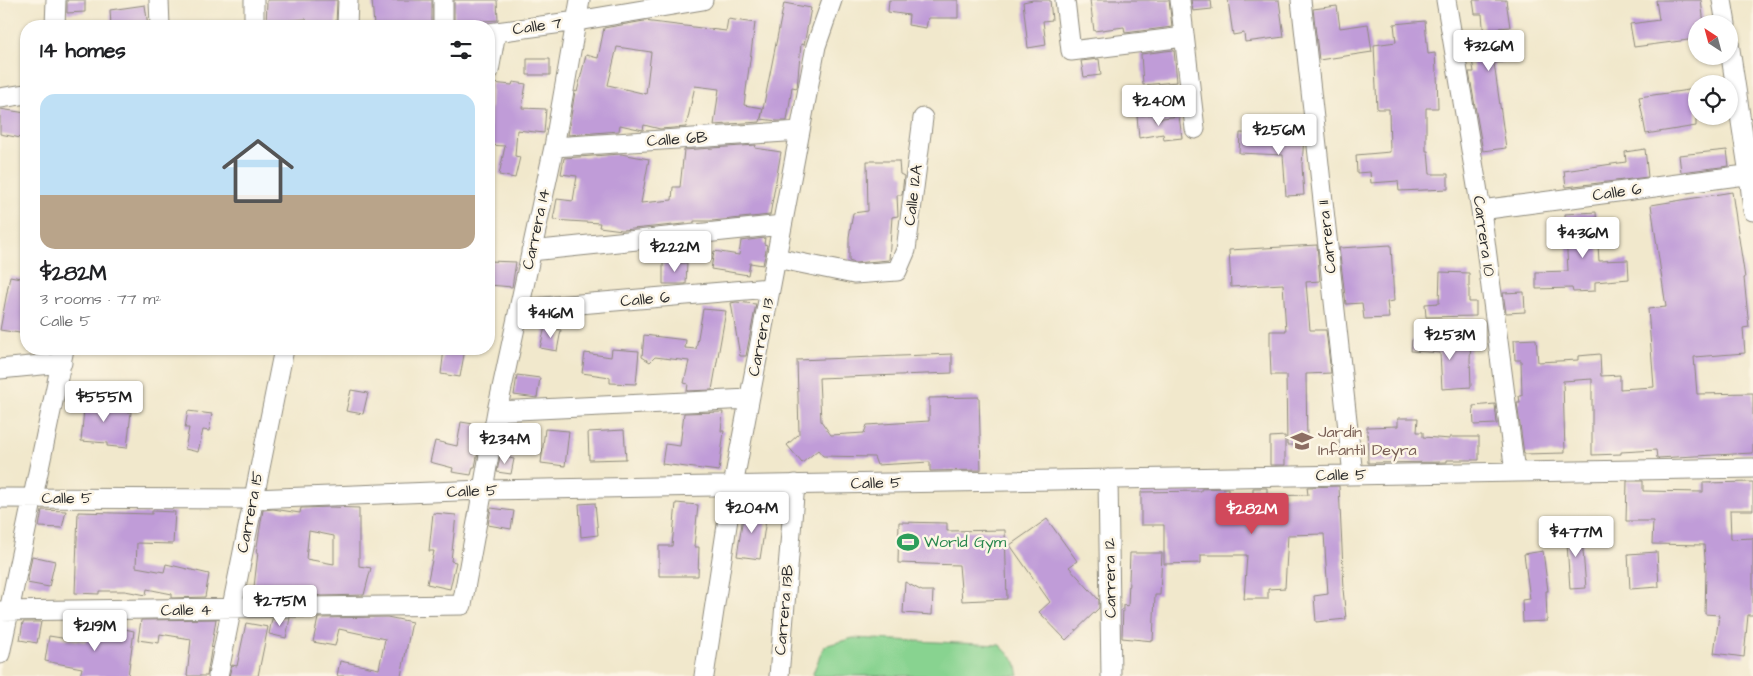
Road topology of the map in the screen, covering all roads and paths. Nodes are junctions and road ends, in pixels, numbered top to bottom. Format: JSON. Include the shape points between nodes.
{"nodes":[{"id":1,"x":56,"y":0,"type":"edge"},
{"id":2,"x":159,"y":0,"type":"edge"},
{"id":3,"x":254,"y":0,"type":"edge"},
{"id":4,"x":348,"y":0,"type":"edge"},
{"id":5,"x":443,"y":0,"type":"edge"},
{"id":6,"x":580,"y":0,"type":"edge"},
{"id":7,"x":703,"y":0,"type":"edge"},
{"id":8,"x":832,"y":0,"type":"edge"},
{"id":9,"x":1065,"y":0,"type":"edge"},
{"id":10,"x":1180,"y":0,"type":"edge"},
{"id":11,"x":1301,"y":0,"type":"edge"},
{"id":12,"x":1446,"y":0,"type":"edge"},
{"id":13,"x":1722,"y":0,"type":"edge"},
{"id":14,"x":1724,"y":15,"type":"edge"},
{"id":15,"x":55,"y":20,"type":"edge"},
{"id":16,"x":160,"y":20,"type":"edge"},
{"id":17,"x":254,"y":20,"type":"edge"},
{"id":18,"x":347,"y":20,"type":"edge"},
{"id":19,"x":443,"y":20,"type":"edge"},
{"id":20,"x":577,"y":21,"type":"junction"},
{"id":21,"x":495,"y":32,"type":"edge"},
{"id":22,"x":1184,"y":37,"type":"junction"},
{"id":23,"x":1733,"y":65,"type":"edge"},
{"id":24,"x":20,"y":95,"type":"edge"},
{"id":25,"x":0,"y":98,"type":"edge"},
{"id":26,"x":923,"y":118,"type":"dead end"},
{"id":27,"x":1195,"y":128,"type":"dead end"},
{"id":28,"x":800,"y":131,"type":"junction"},
{"id":29,"x":554,"y":146,"type":"junction"},
{"id":30,"x":1751,"y":174,"type":"edge"},
{"id":31,"x":1481,"y":210,"type":"junction"},
{"id":32,"x":1753,"y":211,"type":"edge"},
{"id":33,"x":782,"y":224,"type":"junction"},
{"id":34,"x":531,"y":251,"type":"junction"},
{"id":35,"x":776,"y":258,"type":"junction"},
{"id":36,"x":770,"y":288,"type":"junction"},
{"id":37,"x":520,"y":309,"type":"junction"},
{"id":38,"x":283,"y":355,"type":"edge"},
{"id":39,"x":63,"y":356,"type":"edge"},
{"id":40,"x":0,"y":369,"type":"edge"},
{"id":41,"x":749,"y":399,"type":"junction"},
{"id":42,"x":498,"y":411,"type":"junction"},
{"id":43,"x":1753,"y":468,"type":"edge"},
{"id":44,"x":1515,"y":472,"type":"junction"},
{"id":45,"x":1353,"y":475,"type":"junction"},
{"id":46,"x":1108,"y":479,"type":"junction"},
{"id":47,"x":795,"y":484,"type":"junction"},
{"id":48,"x":733,"y":486,"type":"junction"},
{"id":49,"x":482,"y":490,"type":"junction"},
{"id":50,"x":0,"y":498,"type":"edge"},
{"id":51,"x":33,"y":498,"type":"junction"},
{"id":52,"x":253,"y":499,"type":"junction"},
{"id":53,"x":462,"y":604,"type":"joint"},
{"id":54,"x":231,"y":609,"type":"junction"},
{"id":55,"x":5,"y":611,"type":"edge"},
{"id":56,"x":0,"y":654,"type":"edge"},
{"id":57,"x":218,"y":676,"type":"edge"},
{"id":58,"x":704,"y":676,"type":"edge"},
{"id":59,"x":779,"y":676,"type":"edge"},
{"id":60,"x":1111,"y":676,"type":"edge"}],
"edges":[{"from":1,"to":15,"type":"street"},
{"from":2,"to":16,"type":"street"},
{"from":3,"to":17,"type":"street"},
{"from":4,"to":18,"type":"street"},
{"from":5,"to":19,"type":"street"},
{"from":6,"to":20,"type":"street","name":"Carrera 14"},
{"from":7,"to":20,"type":"street","name":"Calle 7"},
{"from":8,"to":28,"type":"street","name":"Carrera 13","via":[[816,46]]},
{"from":9,"to":22,"type":"street","via":[[1071,52]]},
{"from":10,"to":22,"type":"street"},
{"from":11,"to":45,"type":"street","name":"Carrera 11"},
{"from":12,"to":31,"type":"street","name":"Carrera 10"},
{"from":13,"to":14,"type":"street"},
{"from":20,"to":21,"type":"street","name":"Calle 7"},
{"from":20,"to":29,"type":"street","name":"Carrera 14"},
{"from":22,"to":27,"type":"street"},
{"from":23,"to":30,"type":"street"},
{"from":24,"to":25,"type":"street"},
{"from":26,"to":35,"type":"street","name":"Calle 12A","via":[[906,250],[897,271],[854,274]]},
{"from":28,"to":29,"type":"street","name":"Calle 6B"},
{"from":28,"to":33,"type":"street","name":"Carrera 13"},
{"from":29,"to":34,"type":"street","name":"Carrera 14"},
{"from":30,"to":31,"type":"street","name":"Calle 6"},
{"from":30,"to":32,"type":"street"},
{"from":31,"to":44,"type":"street","name":"Carrera 10"},
{"from":33,"to":34,"type":"street"},
{"from":33,"to":35,"type":"street","name":"Carrera 13"},
{"from":34,"to":37,"type":"street","name":"Carrera 14"},
{"from":35,"to":36,"type":"street","name":"Carrera 13"},
{"from":36,"to":37,"type":"street","name":"Calle 6"},
{"from":36,"to":41,"type":"street","name":"Carrera 13"},
{"from":37,"to":42,"type":"street","name":"Carrera 14"},
{"from":38,"to":52,"type":"street","name":"Carrera 15"},
{"from":39,"to":40,"type":"street"},
{"from":39,"to":51,"type":"street"},
{"from":41,"to":42,"type":"street"},
{"from":41,"to":48,"type":"street","name":"Carrera 13"},
{"from":42,"to":49,"type":"street","name":"Carrera 14"},
{"from":43,"to":44,"type":"street","name":"Calle 5"},
{"from":44,"to":45,"type":"street","name":"Calle 5"},
{"from":45,"to":46,"type":"street","name":"Calle 5"},
{"from":46,"to":47,"type":"street","name":"Calle 5"},
{"from":46,"to":60,"type":"street","name":"Carrera 12"},
{"from":47,"to":48,"type":"street","name":"Calle 5"},
{"from":47,"to":59,"type":"street","name":"Carrera 13B"},
{"from":48,"to":49,"type":"street","name":"Calle 5"},
{"from":48,"to":58,"type":"street","name":"Carrera 13"},
{"from":49,"to":52,"type":"street","name":"Calle 5"},
{"from":49,"to":53,"type":"street","name":"Carrera 14"},
{"from":50,"to":51,"type":"street","name":"Calle 5"},
{"from":51,"to":52,"type":"street","name":"Calle 5"},
{"from":51,"to":55,"type":"street"},
{"from":52,"to":54,"type":"street","name":"Carrera 15"},
{"from":53,"to":54,"type":"street","name":"Calle 4"},
{"from":54,"to":55,"type":"street","name":"Calle 4"},
{"from":54,"to":57,"type":"street","name":"Carrera 15"},
{"from":55,"to":56,"type":"street"}]}
